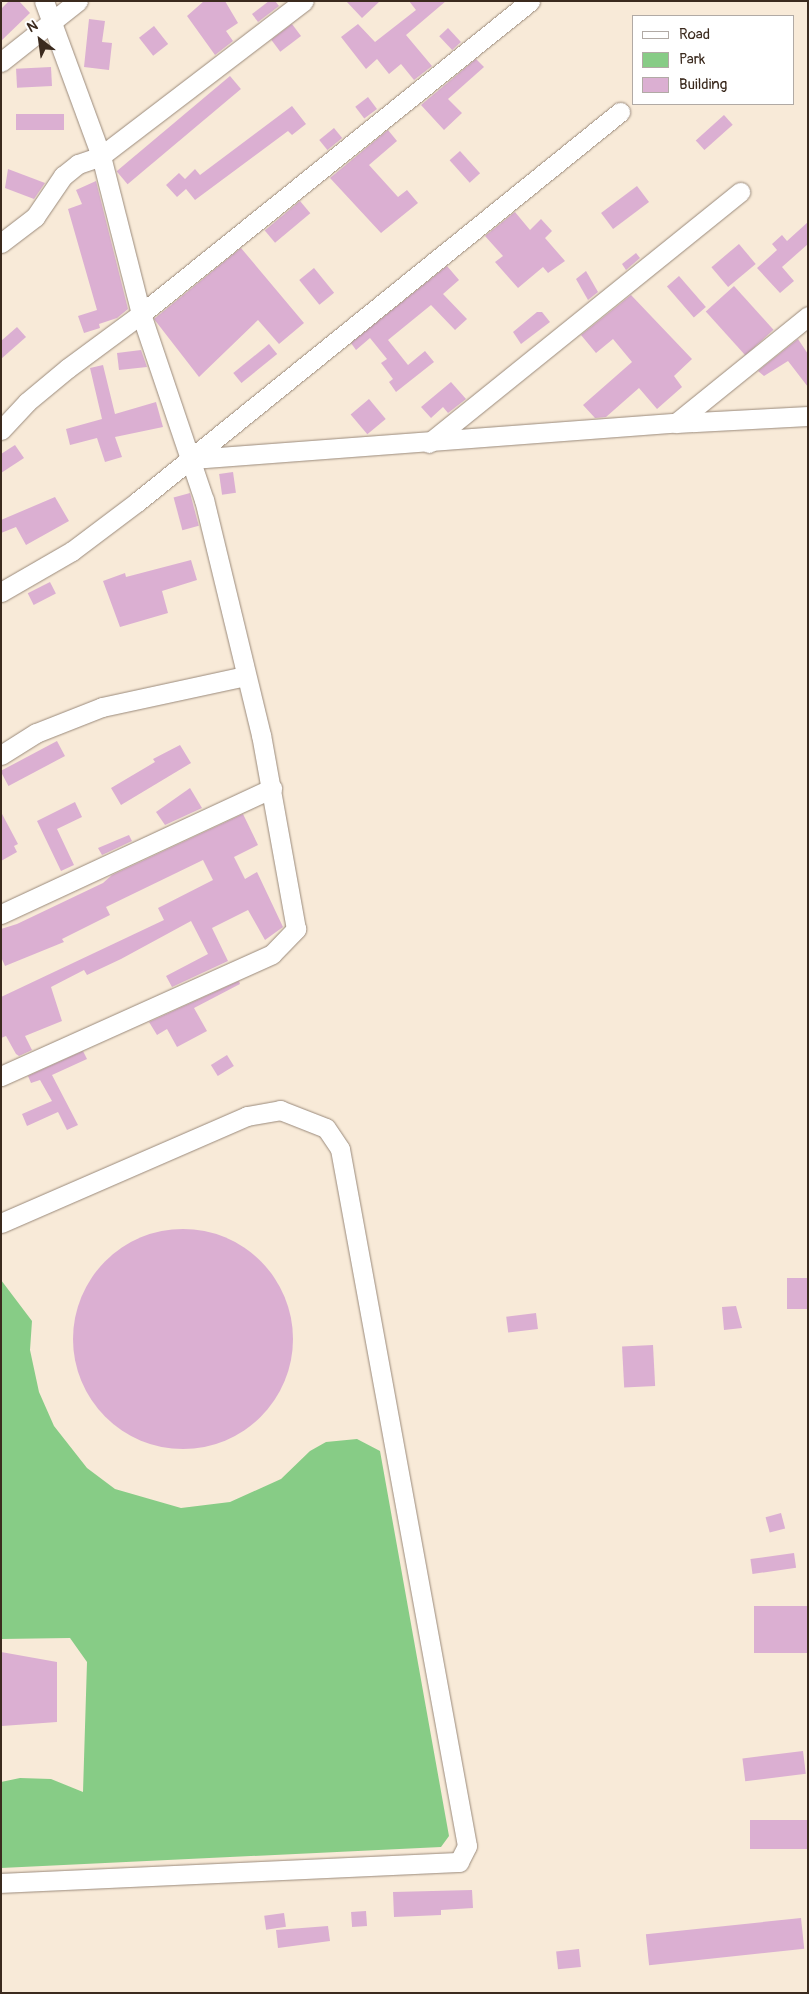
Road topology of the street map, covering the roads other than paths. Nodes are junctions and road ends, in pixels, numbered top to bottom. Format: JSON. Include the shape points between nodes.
{"nodes":[{"id":1,"x":44,"y":1,"type":"edge"},
{"id":2,"x":78,"y":1,"type":"edge"},
{"id":3,"x":304,"y":1,"type":"edge"},
{"id":4,"x":530,"y":1,"type":"edge"},
{"id":5,"x":50,"y":23,"type":"junction"},
{"id":6,"x":1,"y":62,"type":"edge"},
{"id":7,"x":620,"y":112,"type":"dead end"},
{"id":8,"x":101,"y":156,"type":"junction"},
{"id":9,"x":740,"y":192,"type":"dead end"},
{"id":10,"x":1,"y":243,"type":"edge"},
{"id":11,"x":141,"y":314,"type":"junction"},
{"id":12,"x":808,"y":316,"type":"edge"},
{"id":13,"x":808,"y":416,"type":"edge"},
{"id":14,"x":676,"y":423,"type":"junction"},
{"id":15,"x":1,"y":430,"type":"edge"},
{"id":16,"x":429,"y":443,"type":"junction"},
{"id":17,"x":192,"y":459,"type":"junction"},
{"id":18,"x":1,"y":592,"type":"edge"},
{"id":19,"x":245,"y":676,"type":"junction"},
{"id":20,"x":1,"y":755,"type":"edge"},
{"id":21,"x":272,"y":788,"type":"junction"},
{"id":22,"x":1,"y":914,"type":"edge"},
{"id":23,"x":1,"y":1076,"type":"edge"},
{"id":24,"x":1,"y":1223,"type":"edge"},
{"id":25,"x":1,"y":1883,"type":"edge"}],
"edges":[{"from":1,"to":5,"type":"street"},
{"from":2,"to":5,"type":"street"},
{"from":3,"to":8,"type":"street"},
{"from":4,"to":11,"type":"street"},
{"from":5,"to":6,"type":"street"},
{"from":5,"to":8,"type":"street"},
{"from":7,"to":17,"type":"street"},
{"from":8,"to":10,"type":"street","via":[[78,164],[63,176],[35,217]]},
{"from":8,"to":11,"type":"street"},
{"from":9,"to":16,"type":"street"},
{"from":11,"to":15,"type":"street","via":[[48,385]]},
{"from":11,"to":17,"type":"street"},
{"from":12,"to":14,"type":"street"},
{"from":13,"to":14,"type":"street"},
{"from":14,"to":16,"type":"street"},
{"from":16,"to":17,"type":"street"},
{"from":17,"to":18,"type":"street","via":[[72,551]]},
{"from":17,"to":19,"type":"street"},
{"from":19,"to":20,"type":"street","via":[[102,707],[36,733]]},
{"from":19,"to":21,"type":"street"},
{"from":21,"to":22,"type":"street"},
{"from":21,"to":23,"type":"street","via":[[296,929],[272,954]]},
{"from":24,"to":25,"type":"street","via":[[247,1116],[280,1110],[326,1128],[340,1148],[467,1846],[459,1862]]}]}
